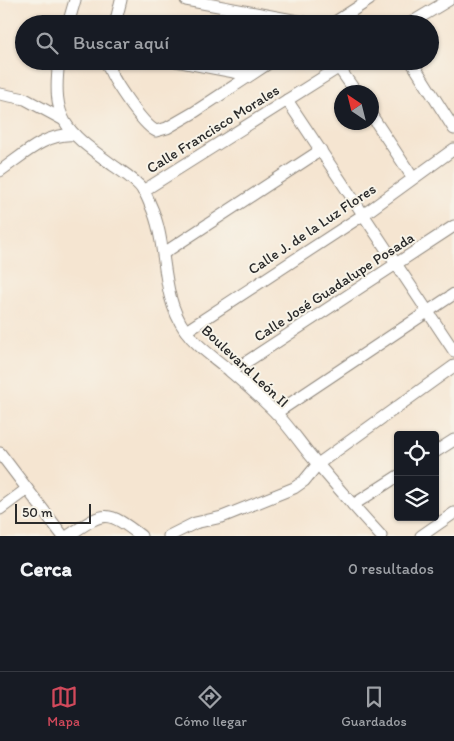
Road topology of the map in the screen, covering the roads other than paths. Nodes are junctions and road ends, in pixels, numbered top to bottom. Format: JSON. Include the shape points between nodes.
{"nodes":[{"id":1,"x":75,"y":0,"type":"edge"},
{"id":2,"x":121,"y":0,"type":"edge"},
{"id":3,"x":186,"y":0,"type":"edge"},
{"id":4,"x":370,"y":0,"type":"edge"},
{"id":5,"x":449,"y":0,"type":"edge"},
{"id":6,"x":454,"y":8,"type":"edge"},
{"id":7,"x":71,"y":15,"type":"edge"},
{"id":8,"x":117,"y":15,"type":"edge"},
{"id":9,"x":266,"y":15,"type":"edge"},
{"id":10,"x":346,"y":15,"type":"edge"},
{"id":11,"x":424,"y":15,"type":"edge"},
{"id":12,"x":58,"y":70,"type":"edge"},
{"id":13,"x":109,"y":70,"type":"edge"},
{"id":14,"x":224,"y":70,"type":"edge"},
{"id":15,"x":258,"y":70,"type":"edge"},
{"id":16,"x":334,"y":70,"type":"edge"},
{"id":17,"x":347,"y":70,"type":"edge"},
{"id":18,"x":417,"y":70,"type":"edge"},
{"id":19,"x":250,"y":75,"type":"junction"},
{"id":20,"x":353,"y":85,"type":"edge"},
{"id":21,"x":0,"y":94,"type":"edge"},
{"id":22,"x":287,"y":100,"type":"junction"},
{"id":23,"x":62,"y":119,"type":"junction"},
{"id":24,"x":379,"y":127,"type":"edge"},
{"id":25,"x":454,"y":129,"type":"edge"},
{"id":26,"x":74,"y":135,"type":"junction"},
{"id":27,"x":454,"y":149,"type":"edge"},
{"id":28,"x":321,"y":150,"type":"junction"},
{"id":29,"x":0,"y":171,"type":"edge"},
{"id":30,"x":413,"y":178,"type":"junction"},
{"id":31,"x":143,"y":190,"type":"junction"},
{"id":32,"x":363,"y":215,"type":"junction"},
{"id":33,"x":454,"y":226,"type":"edge"},
{"id":34,"x":164,"y":253,"type":"junction"},
{"id":35,"x":396,"y":264,"type":"junction"},
{"id":36,"x":454,"y":294,"type":"edge"},
{"id":37,"x":428,"y":312,"type":"junction"},
{"id":38,"x":186,"y":330,"type":"junction"},
{"id":39,"x":454,"y":351,"type":"edge"},
{"id":40,"x":454,"y":366,"type":"edge"},
{"id":41,"x":231,"y":372,"type":"junction"},
{"id":42,"x":276,"y":413,"type":"junction"},
{"id":43,"x":454,"y":440,"type":"edge"},
{"id":44,"x":439,"y":449,"type":"edge"},
{"id":45,"x":0,"y":453,"type":"edge"},
{"id":46,"x":318,"y":464,"type":"junction"},
{"id":47,"x":394,"y":479,"type":"edge"},
{"id":48,"x":27,"y":489,"type":"junction"},
{"id":49,"x":353,"y":505,"type":"junction"},
{"id":50,"x":0,"y":508,"type":"edge"},
{"id":51,"x":454,"y":513,"type":"edge"},
{"id":52,"x":63,"y":536,"type":"edge"},
{"id":53,"x":68,"y":536,"type":"edge"},
{"id":54,"x":141,"y":536,"type":"edge"},
{"id":55,"x":169,"y":536,"type":"edge"},
{"id":56,"x":381,"y":536,"type":"edge"},
{"id":57,"x":421,"y":536,"type":"edge"}],
"edges":[{"from":1,"to":7,"type":"street"},
{"from":2,"to":8,"type":"street"},
{"from":3,"to":9,"type":"street"},
{"from":4,"to":10,"type":"street"},
{"from":5,"to":6,"type":"street"},
{"from":5,"to":11,"type":"street"},
{"from":12,"to":23,"type":"street","via":[[58,108]]},
{"from":13,"to":19,"type":"street","via":[[144,122],[156,132]]},
{"from":14,"to":19,"type":"street"},
{"from":15,"to":19,"type":"street"},
{"from":16,"to":22,"type":"street","name":"Calle Francisco Morales"},
{"from":17,"to":20,"type":"street"},
{"from":18,"to":25,"type":"street"},
{"from":21,"to":23,"type":"street","via":[[25,99]]},
{"from":22,"to":28,"type":"street"},
{"from":22,"to":31,"type":"street","name":"Calle Francisco Morales"},
{"from":23,"to":26,"type":"street"},
{"from":24,"to":30,"type":"street"},
{"from":26,"to":29,"type":"street","via":[[49,138]]},
{"from":26,"to":31,"type":"street"},
{"from":27,"to":30,"type":"street","name":"Calle J. de la Luz Flores"},
{"from":28,"to":32,"type":"street"},
{"from":28,"to":34,"type":"street"},
{"from":30,"to":32,"type":"street","name":"Calle J. de la Luz Flores"},
{"from":31,"to":34,"type":"street","name":"Boulevard León II","via":[[153,211]]},
{"from":32,"to":35,"type":"street"},
{"from":32,"to":38,"type":"street","name":"Calle J. de la Luz Flores"},
{"from":33,"to":35,"type":"street","name":"Calle José Guadalupe Posada"},
{"from":34,"to":38,"type":"street","name":"Boulevard León II","via":[[167,284]]},
{"from":35,"to":37,"type":"street"},
{"from":35,"to":41,"type":"street","name":"Calle José Guadalupe Posada"},
{"from":36,"to":37,"type":"street"},
{"from":37,"to":39,"type":"street"},
{"from":37,"to":42,"type":"street"},
{"from":38,"to":41,"type":"street","name":"Boulevard León II"},
{"from":40,"to":46,"type":"street"},
{"from":41,"to":42,"type":"street","name":"Boulevard León II"},
{"from":42,"to":46,"type":"street","name":"Boulevard León II"},
{"from":43,"to":44,"type":"street"},
{"from":45,"to":48,"type":"street"},
{"from":46,"to":49,"type":"street","name":"Boulevard León II"},
{"from":46,"to":55,"type":"street","via":[[294,488],[222,517],[195,523]]},
{"from":47,"to":49,"type":"street"},
{"from":48,"to":50,"type":"street"},
{"from":48,"to":52,"type":"street"},
{"from":49,"to":56,"type":"street","name":"Boulevard León II"},
{"from":51,"to":57,"type":"street"},
{"from":53,"to":54,"type":"street","via":[[104,516],[112,516]]}]}
